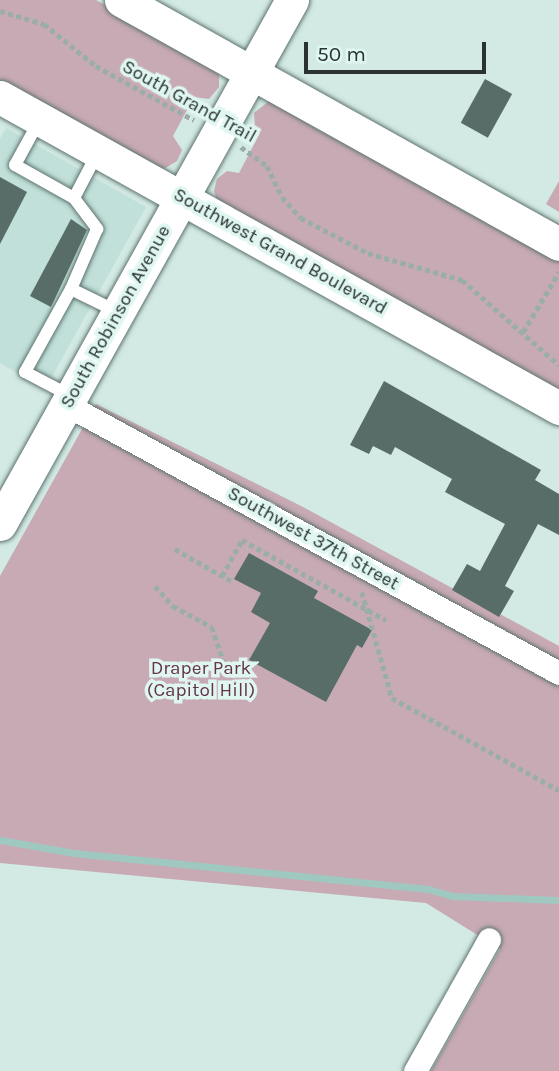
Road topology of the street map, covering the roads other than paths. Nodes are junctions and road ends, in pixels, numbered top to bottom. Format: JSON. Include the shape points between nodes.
{"nodes":[{"id":1,"x":121,"y":0,"type":"edge"},
{"id":2,"x":292,"y":0,"type":"edge"},
{"id":3,"x":252,"y":73,"type":"junction"},
{"id":4,"x":0,"y":97,"type":"edge"},
{"id":5,"x":40,"y":119,"type":"junction"},
{"id":6,"x":99,"y":151,"type":"junction"},
{"id":7,"x":74,"y":198,"type":"junction"},
{"id":8,"x":183,"y":198,"type":"junction"},
{"id":9,"x":559,"y":244,"type":"edge"},
{"id":10,"x":71,"y":289,"type":"junction"},
{"id":11,"x":119,"y":312,"type":"junction"},
{"id":12,"x":70,"y":401,"type":"junction"},
{"id":13,"x":559,"y":408,"type":"edge"},
{"id":14,"x":0,"y":524,"type":"edge"},
{"id":15,"x":559,"y":673,"type":"edge"},
{"id":16,"x":489,"y":939,"type":"dead end"},
{"id":17,"x":415,"y":1071,"type":"edge"}],
"edges":[{"from":1,"to":3,"type":"street"},
{"from":2,"to":3,"type":"street","name":"South Robinson Avenue"},
{"from":3,"to":8,"type":"street","name":"South Robinson Avenue"},
{"from":3,"to":9,"type":"street"},
{"from":4,"to":5,"type":"street","name":"Southwest Grand Boulevard"},
{"from":5,"to":6,"type":"street","name":"Southwest Grand Boulevard"},
{"from":5,"to":7,"type":"lane","via":[[15,165]]},
{"from":6,"to":7,"type":"lane"},
{"from":6,"to":8,"type":"street","name":"Southwest Grand Boulevard"},
{"from":7,"to":10,"type":"lane","via":[[97,229]]},
{"from":8,"to":11,"type":"street","name":"South Robinson Avenue"},
{"from":8,"to":13,"type":"street","name":"Southwest Grand Boulevard"},
{"from":10,"to":11,"type":"lane"},
{"from":10,"to":12,"type":"lane","via":[[25,372]]},
{"from":11,"to":12,"type":"street","name":"South Robinson Avenue"},
{"from":12,"to":14,"type":"street","name":"South Robinson Avenue"},
{"from":12,"to":15,"type":"street","name":"Southwest 37th Street"},
{"from":16,"to":17,"type":"street"}]}
